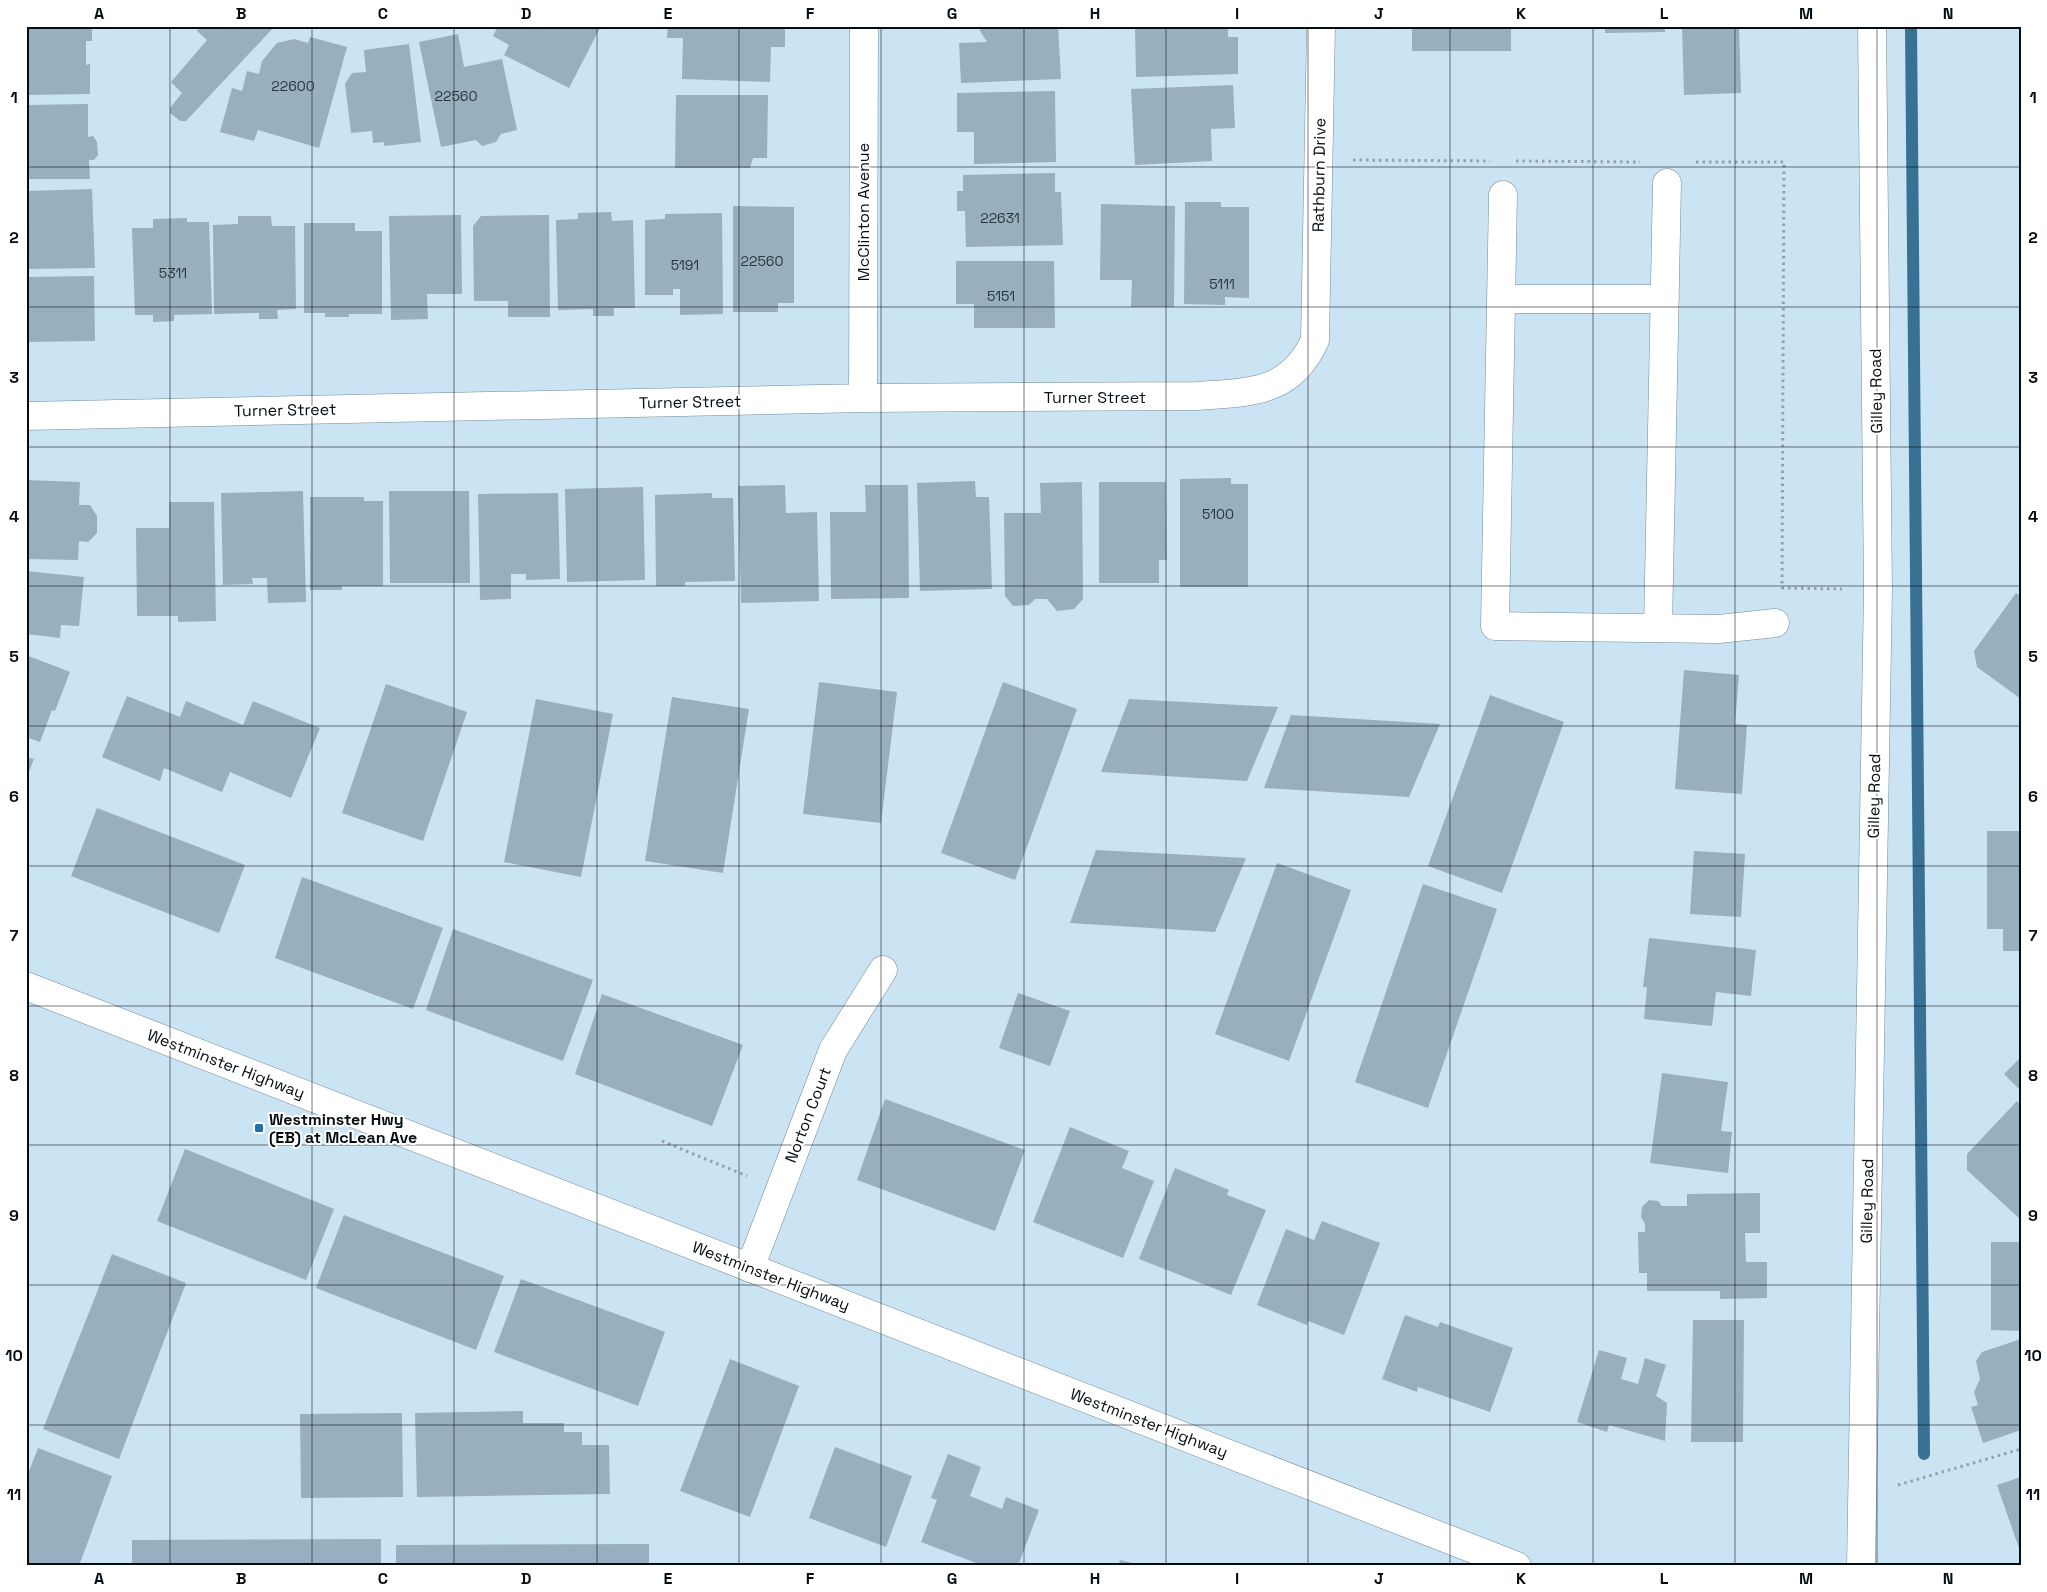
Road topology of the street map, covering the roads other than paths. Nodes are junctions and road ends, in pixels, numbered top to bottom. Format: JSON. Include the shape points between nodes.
{"nodes":[{"id":1,"x":864,"y":26,"type":"edge"},
{"id":2,"x":1321,"y":26,"type":"edge"},
{"id":3,"x":1872,"y":26,"type":"edge"},
{"id":4,"x":1666,"y":183,"type":"dead end"},
{"id":5,"x":1503,"y":195,"type":"dead end"},
{"id":6,"x":1501,"y":298,"type":"junction"},
{"id":7,"x":1665,"y":299,"type":"junction"},
{"id":8,"x":1317,"y":324,"type":"joint"},
{"id":9,"x":863,"y":398,"type":"junction"},
{"id":10,"x":26,"y":416,"type":"edge"},
{"id":11,"x":1776,"y":623,"type":"dead end"},
{"id":12,"x":1658,"y":628,"type":"junction"},
{"id":13,"x":883,"y":970,"type":"dead end"},
{"id":14,"x":26,"y":986,"type":"edge"},
{"id":15,"x":750,"y":1268,"type":"junction"},
{"id":16,"x":1517,"y":1566,"type":"edge"},
{"id":17,"x":1861,"y":1566,"type":"edge"}],
"edges":[{"from":1,"to":9,"type":"street","name":"McClinton Avenue"},
{"from":2,"to":8,"type":"street","name":"Rathburn Drive"},
{"from":3,"to":17,"type":"street","name":"Gilley Road","via":[[1878,590]]},
{"from":4,"to":7,"type":"street"},
{"from":5,"to":6,"type":"street"},
{"from":6,"to":7,"type":"street"},
{"from":6,"to":12,"type":"street","via":[[1495,626]]},
{"from":7,"to":12,"type":"street"},
{"from":8,"to":9,"type":"street","name":"Turner Street","via":[[1308,357],[1289,377],[1253,392],[1198,396]]},
{"from":9,"to":10,"type":"street","name":"Turner Street"},
{"from":11,"to":12,"type":"street","via":[[1719,629]]},
{"from":13,"to":15,"type":"street","name":"Norton Court","via":[[833,1050]]},
{"from":14,"to":15,"type":"street","name":"Westminster Highway"},
{"from":15,"to":16,"type":"street","name":"Westminster Highway"}]}
